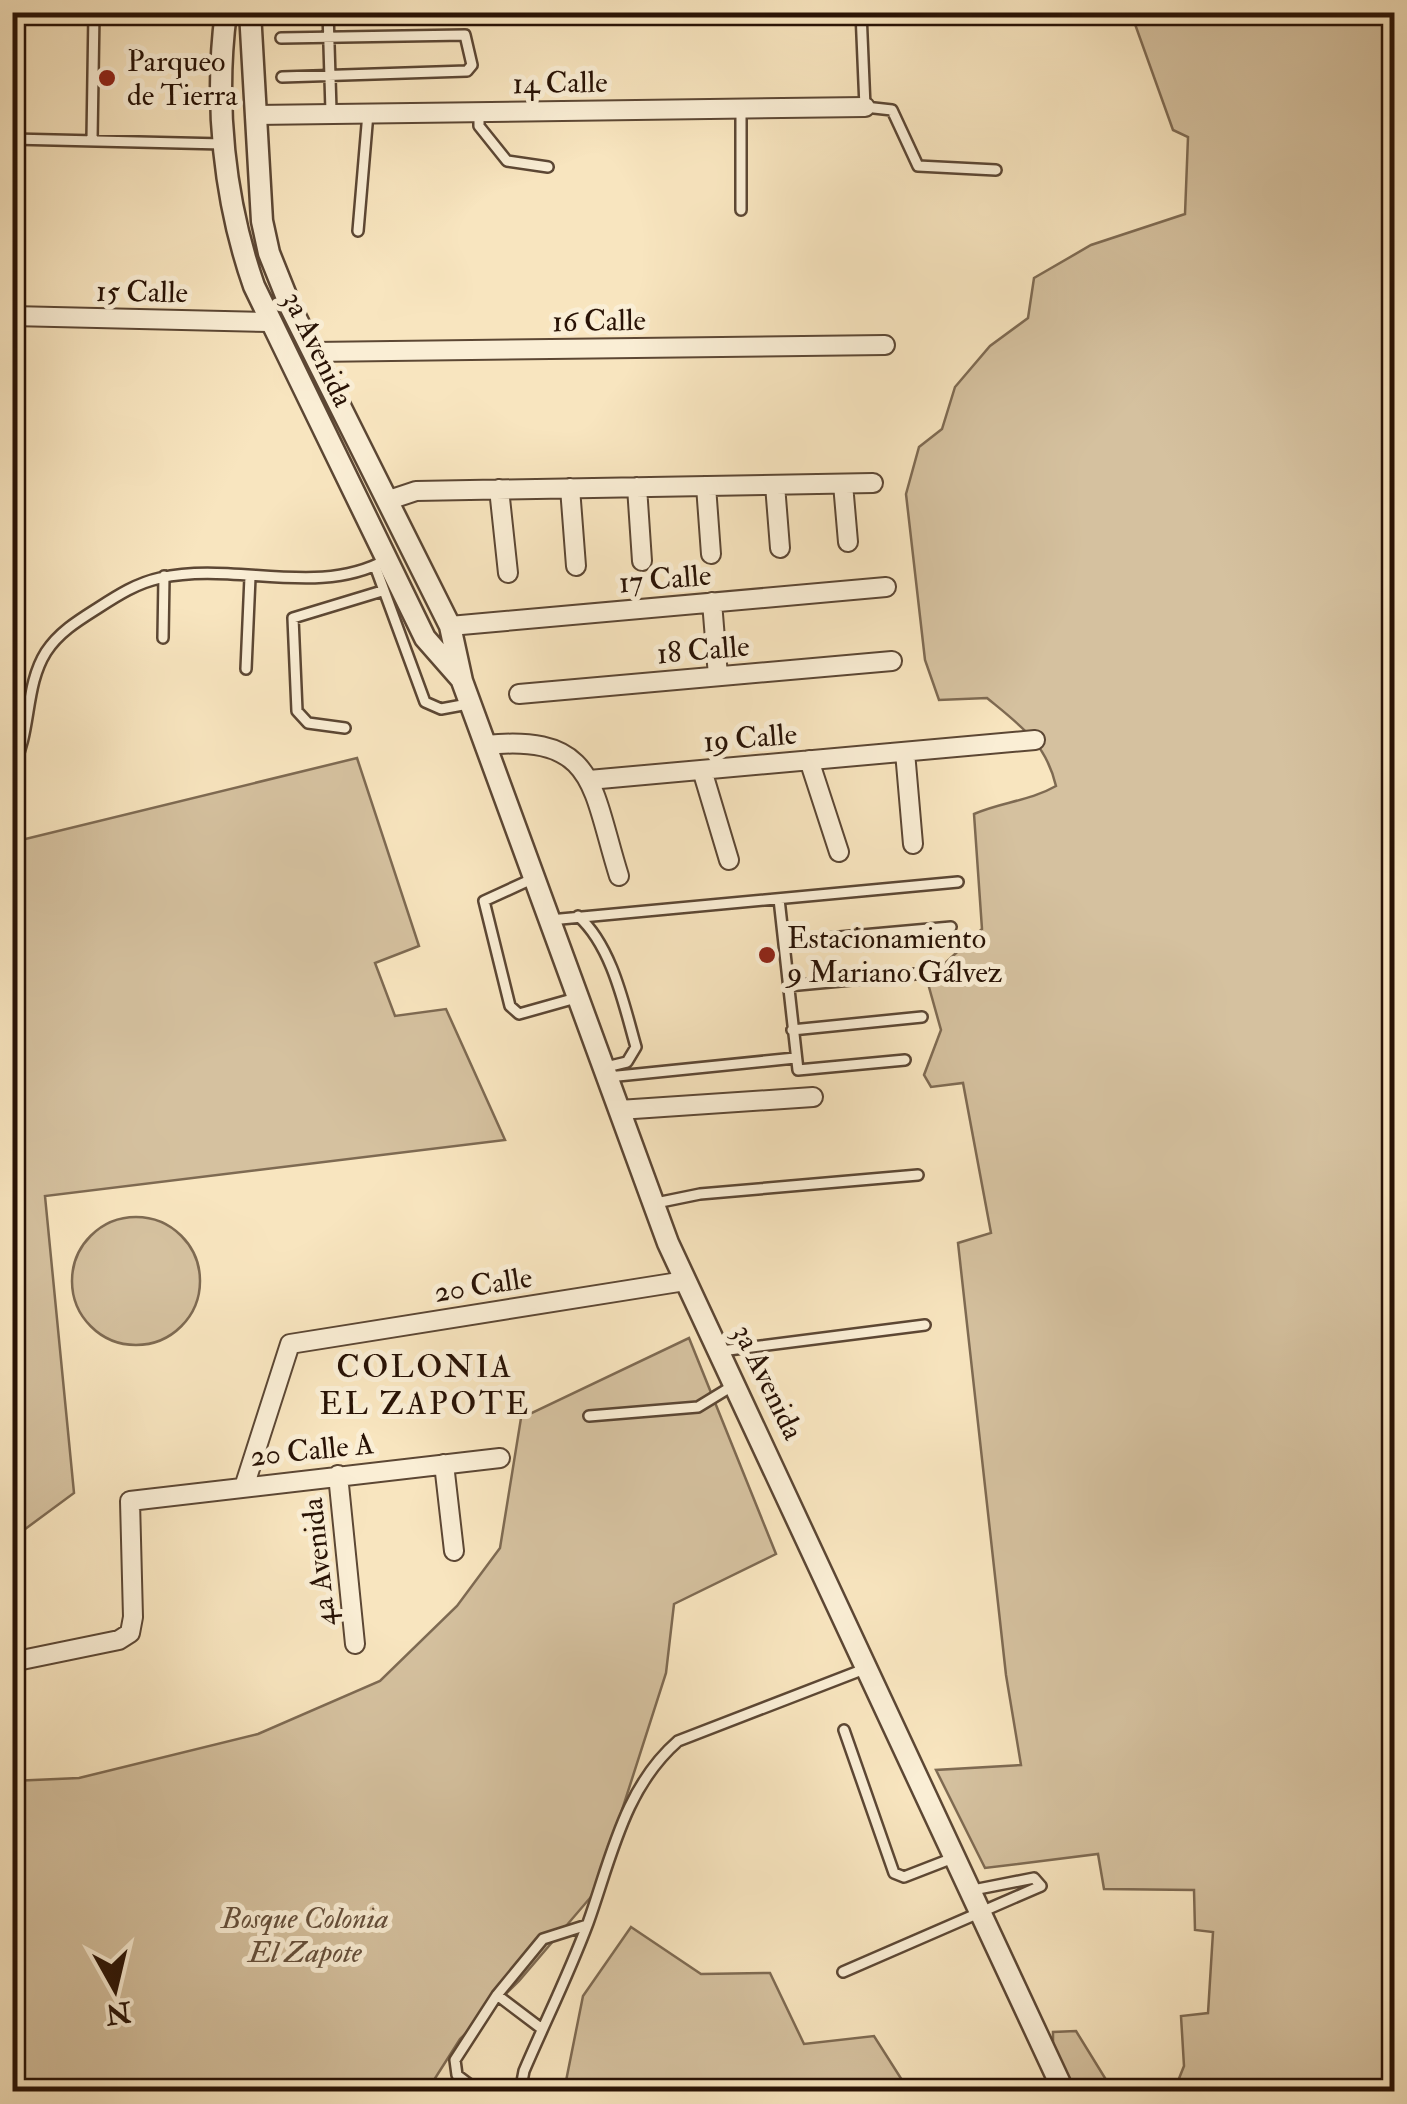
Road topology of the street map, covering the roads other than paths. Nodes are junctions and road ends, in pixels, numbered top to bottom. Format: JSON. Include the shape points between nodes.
{"nodes":[{"id":1,"x":94,"y":12,"type":"edge"},
{"id":2,"x":226,"y":12,"type":"edge"},
{"id":3,"x":250,"y":12,"type":"edge"},
{"id":4,"x":328,"y":12,"type":"edge"},
{"id":5,"x":861,"y":12,"type":"edge"},
{"id":6,"x":328,"y":37,"type":"junction"},
{"id":7,"x":280,"y":38,"type":"dead end"},
{"id":8,"x":329,"y":76,"type":"junction"},
{"id":9,"x":282,"y":77,"type":"dead end"},
{"id":10,"x":865,"y":107,"type":"junction"},
{"id":11,"x":740,"y":108,"type":"junction"},
{"id":12,"x":331,"y":111,"type":"junction"},
{"id":13,"x":479,"y":112,"type":"junction"},
{"id":14,"x":368,"y":113,"type":"junction"},
{"id":15,"x":255,"y":115,"type":"junction"},
{"id":16,"x":12,"y":139,"type":"edge"},
{"id":17,"x":92,"y":139,"type":"junction"},
{"id":18,"x":223,"y":144,"type":"junction"},
{"id":19,"x":548,"y":166,"type":"dead end"},
{"id":20,"x":996,"y":170,"type":"dead end"},
{"id":21,"x":740,"y":210,"type":"dead end"},
{"id":22,"x":358,"y":230,"type":"dead end"},
{"id":23,"x":12,"y":316,"type":"edge"},
{"id":24,"x":270,"y":322,"type":"junction"},
{"id":25,"x":885,"y":345,"type":"dead end"},
{"id":26,"x":313,"y":352,"type":"junction"},
{"id":27,"x":873,"y":483,"type":"dead end"},
{"id":28,"x":775,"y":484,"type":"junction"},
{"id":29,"x":844,"y":484,"type":"junction"},
{"id":30,"x":706,"y":486,"type":"junction"},
{"id":31,"x":637,"y":487,"type":"junction"},
{"id":32,"x":570,"y":488,"type":"junction"},
{"id":33,"x":500,"y":489,"type":"junction"},
{"id":34,"x":389,"y":500,"type":"junction"},
{"id":35,"x":848,"y":542,"type":"dead end"},
{"id":36,"x":780,"y":548,"type":"dead end"},
{"id":37,"x":711,"y":554,"type":"dead end"},
{"id":38,"x":642,"y":561,"type":"dead end"},
{"id":39,"x":382,"y":562,"type":"junction"},
{"id":40,"x":576,"y":566,"type":"dead end"},
{"id":41,"x":508,"y":573,"type":"dead end"},
{"id":42,"x":164,"y":576,"type":"junction"},
{"id":43,"x":250,"y":577,"type":"junction"},
{"id":44,"x":886,"y":586,"type":"dead end"},
{"id":45,"x":382,"y":591,"type":"junction"},
{"id":46,"x":712,"y":602,"type":"junction"},
{"id":47,"x":450,"y":626,"type":"junction"},
{"id":48,"x":163,"y":638,"type":"dead end"},
{"id":49,"x":892,"y":661,"type":"dead end"},
{"id":50,"x":246,"y":669,"type":"dead end"},
{"id":51,"x":718,"y":676,"type":"junction"},
{"id":52,"x":462,"y":681,"type":"junction"},
{"id":53,"x":519,"y":694,"type":"dead end"},
{"id":54,"x":470,"y":703,"type":"junction"},
{"id":55,"x":346,"y":728,"type":"dead end"},
{"id":56,"x":1035,"y":740,"type":"dead end"},
{"id":57,"x":486,"y":744,"type":"junction"},
{"id":58,"x":904,"y":752,"type":"junction"},
{"id":59,"x":810,"y":760,"type":"junction"},
{"id":60,"x":12,"y":768,"type":"edge"},
{"id":61,"x":702,"y":770,"type":"junction"},
{"id":62,"x":589,"y":780,"type":"junction"},
{"id":63,"x":913,"y":844,"type":"dead end"},
{"id":64,"x":839,"y":852,"type":"dead end"},
{"id":65,"x":728,"y":860,"type":"dead end"},
{"id":66,"x":619,"y":876,"type":"dead end"},
{"id":67,"x":535,"y":878,"type":"junction"},
{"id":68,"x":958,"y":882,"type":"dead end"},
{"id":69,"x":780,"y":899,"type":"junction"},
{"id":70,"x":578,"y":916,"type":"junction"},
{"id":71,"x":550,"y":920,"type":"junction"},
{"id":72,"x":951,"y":927,"type":"dead end"},
{"id":73,"x":784,"y":942,"type":"junction"},
{"id":74,"x":915,"y":974,"type":"dead end"},
{"id":75,"x":788,"y":986,"type":"junction"},
{"id":76,"x":578,"y":998,"type":"junction"},
{"id":77,"x":922,"y":1017,"type":"dead end"},
{"id":78,"x":792,"y":1030,"type":"junction"},
{"id":79,"x":795,"y":1058,"type":"junction"},
{"id":80,"x":906,"y":1060,"type":"dead end"},
{"id":81,"x":605,"y":1072,"type":"junction"},
{"id":82,"x":813,"y":1097,"type":"dead end"},
{"id":83,"x":619,"y":1110,"type":"junction"},
{"id":84,"x":918,"y":1175,"type":"dead end"},
{"id":85,"x":653,"y":1203,"type":"junction"},
{"id":86,"x":685,"y":1281,"type":"junction"},
{"id":87,"x":926,"y":1325,"type":"dead end"},
{"id":88,"x":721,"y":1351,"type":"junction"},
{"id":89,"x":736,"y":1384,"type":"junction"},
{"id":90,"x":589,"y":1416,"type":"dead end"},
{"id":91,"x":500,"y":1458,"type":"dead end"},
{"id":92,"x":444,"y":1464,"type":"junction"},
{"id":93,"x":338,"y":1475,"type":"junction"},
{"id":94,"x":245,"y":1484,"type":"junction"},
{"id":95,"x":454,"y":1551,"type":"dead end"},
{"id":96,"x":355,"y":1644,"type":"dead end"},
{"id":97,"x":12,"y":1662,"type":"edge"},
{"id":98,"x":870,"y":1667,"type":"junction"},
{"id":99,"x":844,"y":1730,"type":"dead end"},
{"id":100,"x":955,"y":1857,"type":"junction"},
{"id":101,"x":970,"y":1890,"type":"junction"},
{"id":102,"x":980,"y":1913,"type":"junction"},
{"id":103,"x":587,"y":1925,"type":"junction"},
{"id":104,"x":843,"y":1972,"type":"dead end"},
{"id":105,"x":497,"y":1995,"type":"junction"},
{"id":106,"x":542,"y":2029,"type":"junction"},
{"id":107,"x":520,"y":2090,"type":"edge"},
{"id":108,"x":1064,"y":2092,"type":"edge"}],
"edges":[{"from":1,"to":17,"type":"lane"},
{"from":2,"to":15,"type":"street","via":[[237,113]]},
{"from":2,"to":18,"type":"street","name":"3a Avenida"},
{"from":3,"to":15,"type":"street","name":"3a Avenida"},
{"from":4,"to":6,"type":"lane"},
{"from":5,"to":10,"type":"lane"},
{"from":6,"to":7,"type":"lane"},
{"from":6,"to":8,"type":"lane"},
{"from":6,"to":8,"type":"lane","via":[[465,35],[472,65],[468,71]]},
{"from":8,"to":9,"type":"lane"},
{"from":8,"to":12,"type":"lane"},
{"from":10,"to":11,"type":"street","name":"14 Calle"},
{"from":10,"to":20,"type":"lane","via":[[892,110],[918,166]]},
{"from":11,"to":13,"type":"street","name":"14 Calle"},
{"from":11,"to":21,"type":"lane"},
{"from":12,"to":14,"type":"street","name":"14 Calle"},
{"from":12,"to":15,"type":"street","name":"14 Calle"},
{"from":13,"to":14,"type":"street","name":"14 Calle"},
{"from":13,"to":19,"type":"lane","via":[[479,126],[507,161]]},
{"from":14,"to":22,"type":"lane"},
{"from":15,"to":26,"type":"street","name":"3a Avenida","via":[[269,253]]},
{"from":16,"to":17,"type":"lane"},
{"from":17,"to":18,"type":"lane"},
{"from":18,"to":24,"type":"street","name":"3a Avenida","via":[[240,246]]},
{"from":23,"to":24,"type":"street","name":"15 Calle"},
{"from":24,"to":39,"type":"street","name":"3a Avenida"},
{"from":25,"to":26,"type":"street","name":"16 Calle"},
{"from":26,"to":34,"type":"street","name":"3a Avenida"},
{"from":27,"to":29,"type":"street"},
{"from":28,"to":29,"type":"street"},
{"from":28,"to":30,"type":"street"},
{"from":28,"to":36,"type":"street"},
{"from":29,"to":35,"type":"street"},
{"from":30,"to":31,"type":"street"},
{"from":30,"to":37,"type":"street"},
{"from":31,"to":32,"type":"street"},
{"from":31,"to":38,"type":"street"},
{"from":32,"to":33,"type":"street"},
{"from":32,"to":40,"type":"street"},
{"from":33,"to":34,"type":"street","via":[[416,491]]},
{"from":33,"to":41,"type":"street"},
{"from":34,"to":47,"type":"street","name":"3a Avenida"},
{"from":39,"to":43,"type":"lane","via":[[334,577]]},
{"from":39,"to":45,"type":"lane"},
{"from":39,"to":52,"type":"street","name":"3a Avenida","via":[[425,638]]},
{"from":42,"to":43,"type":"lane"},
{"from":42,"to":48,"type":"lane"},
{"from":42,"to":60,"type":"lane","via":[[127,590],[54,641],[36,673]]},
{"from":43,"to":50,"type":"lane"},
{"from":44,"to":46,"type":"street","name":"17 Calle"},
{"from":45,"to":54,"type":"lane","via":[[425,702],[440,709]]},
{"from":45,"to":55,"type":"lane","via":[[293,618],[297,710],[308,722]]},
{"from":46,"to":47,"type":"street","name":"17 Calle"},
{"from":46,"to":51,"type":"street"},
{"from":47,"to":52,"type":"street","name":"3a Avenida"},
{"from":49,"to":51,"type":"street","name":"18 Calle"},
{"from":51,"to":53,"type":"street","name":"18 Calle"},
{"from":52,"to":54,"type":"street","name":"3a Avenida"},
{"from":54,"to":57,"type":"street","name":"3a Avenida"},
{"from":56,"to":58,"type":"street","name":"19 Calle"},
{"from":57,"to":62,"type":"street","via":[[550,745],[580,765]]},
{"from":57,"to":67,"type":"street","name":"3a Avenida"},
{"from":58,"to":59,"type":"street","name":"19 Calle"},
{"from":58,"to":63,"type":"street"},
{"from":59,"to":61,"type":"street","name":"19 Calle"},
{"from":59,"to":64,"type":"street"},
{"from":61,"to":62,"type":"street","name":"19 Calle"},
{"from":61,"to":65,"type":"street"},
{"from":62,"to":66,"type":"street"},
{"from":67,"to":71,"type":"street","name":"3a Avenida"},
{"from":67,"to":76,"type":"lane","via":[[484,900],[510,1006],[520,1014]]},
{"from":68,"to":69,"type":"lane"},
{"from":69,"to":70,"type":"lane"},
{"from":69,"to":73,"type":"lane"},
{"from":70,"to":71,"type":"lane"},
{"from":70,"to":81,"type":"lane","via":[[606,959],[636,1047],[627,1062]]},
{"from":71,"to":76,"type":"street","name":"3a Avenida"},
{"from":72,"to":73,"type":"lane"},
{"from":73,"to":75,"type":"lane"},
{"from":74,"to":75,"type":"lane"},
{"from":75,"to":78,"type":"lane"},
{"from":76,"to":81,"type":"street","name":"3a Avenida"},
{"from":77,"to":78,"type":"lane"},
{"from":78,"to":79,"type":"lane"},
{"from":79,"to":80,"type":"lane","via":[[800,1071]]},
{"from":79,"to":81,"type":"lane"},
{"from":81,"to":83,"type":"street","name":"3a Avenida"},
{"from":82,"to":83,"type":"street"},
{"from":83,"to":85,"type":"street","name":"3a Avenida"},
{"from":84,"to":85,"type":"lane"},
{"from":85,"to":86,"type":"street","name":"3a Avenida"},
{"from":86,"to":88,"type":"street","name":"3a Avenida"},
{"from":86,"to":94,"type":"street","name":"20 Calle","via":[[290,1344]]},
{"from":87,"to":88,"type":"lane"},
{"from":88,"to":89,"type":"street","name":"3a Avenida"},
{"from":89,"to":90,"type":"lane","via":[[698,1407]]},
{"from":89,"to":98,"type":"street","name":"3a Avenida"},
{"from":91,"to":92,"type":"street","name":"20 Calle A"},
{"from":92,"to":93,"type":"street","name":"20 Calle A"},
{"from":92,"to":95,"type":"street"},
{"from":93,"to":94,"type":"street","name":"20 Calle A"},
{"from":93,"to":96,"type":"street","name":"4a Avenida"},
{"from":94,"to":97,"type":"street","name":"20 Calle A","via":[[130,1501],[130,1633]]},
{"from":98,"to":100,"type":"street","name":"3a Avenida"},
{"from":98,"to":103,"type":"lane","via":[[678,1741],[656,1760],[613,1844]]},
{"from":99,"to":100,"type":"lane","via":[[894,1873],[904,1877]]},
{"from":100,"to":101,"type":"street","name":"3a Avenida"},
{"from":101,"to":102,"type":"street","name":"3a Avenida"},
{"from":101,"to":102,"type":"lane","via":[[1040,1881],[1039,1890]]},
{"from":102,"to":104,"type":"lane"},
{"from":102,"to":108,"type":"street","name":"3a Avenida"},
{"from":103,"to":105,"type":"lane","via":[[543,1940]]},
{"from":103,"to":106,"type":"lane"},
{"from":105,"to":106,"type":"lane"},
{"from":105,"to":107,"type":"lane","via":[[454,2068],[473,2086]]},
{"from":106,"to":107,"type":"lane"}]}
